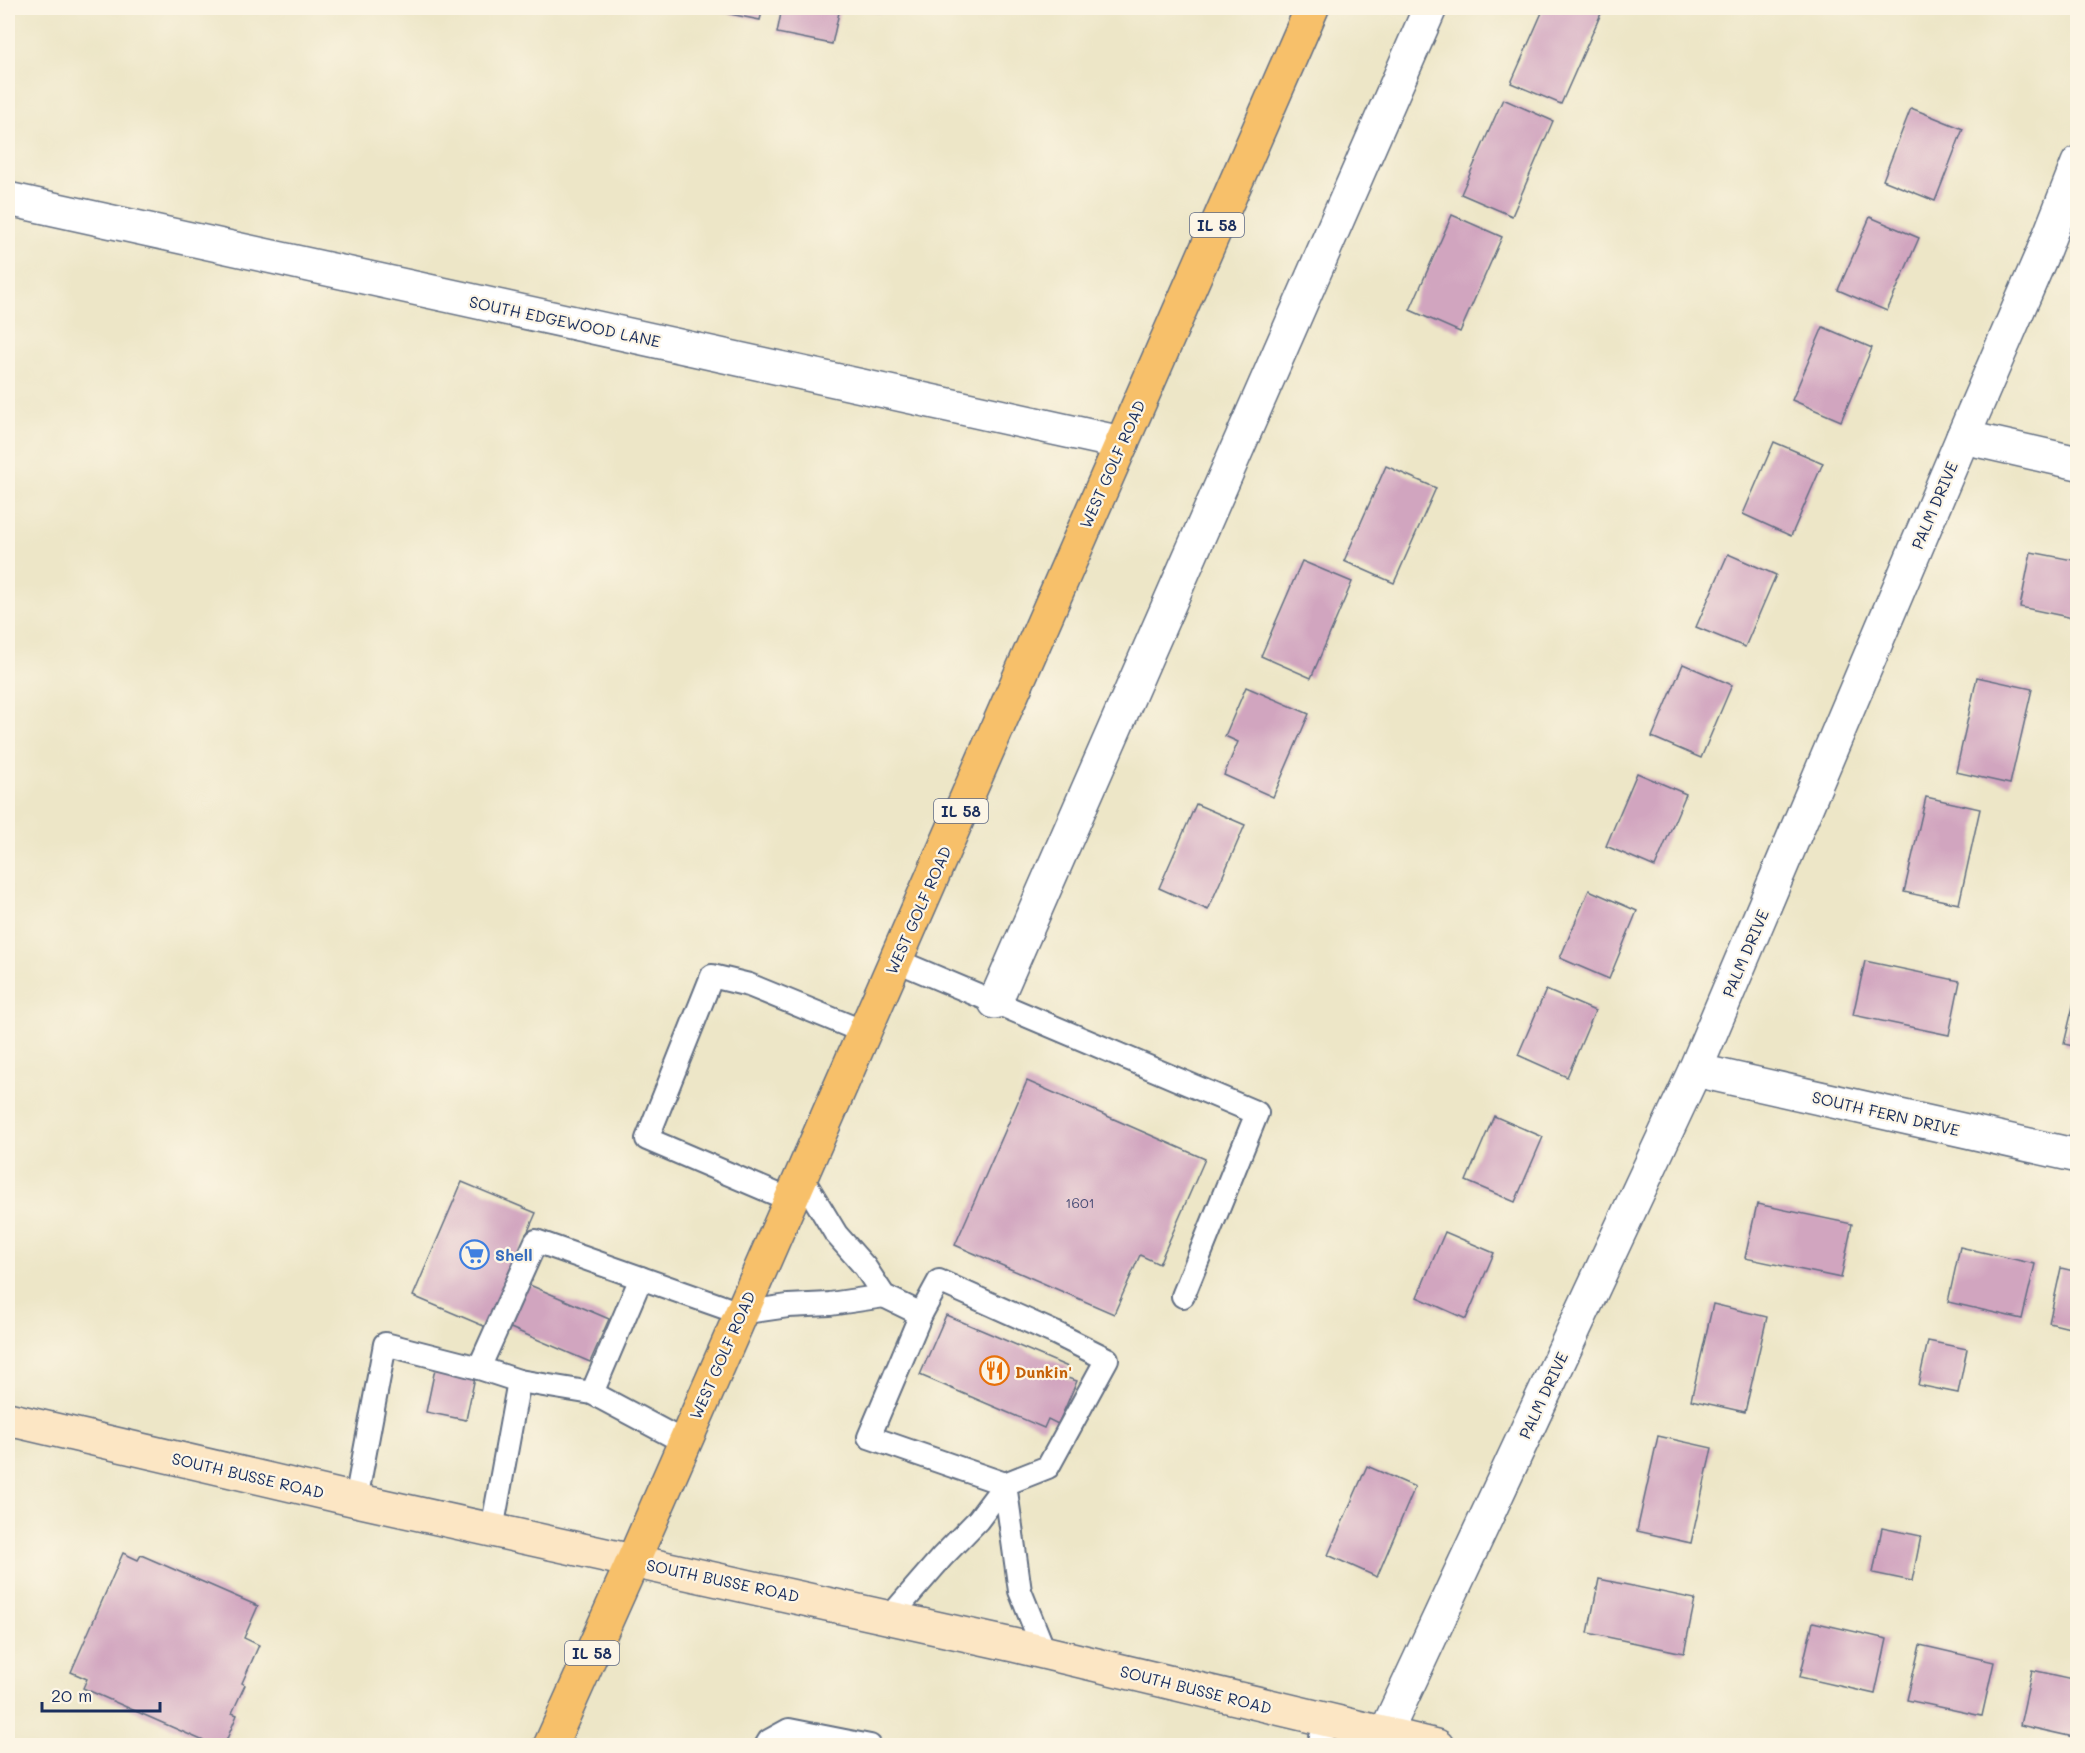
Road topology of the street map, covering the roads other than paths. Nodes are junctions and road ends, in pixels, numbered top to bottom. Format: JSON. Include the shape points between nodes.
{"nodes":[{"id":1,"x":1312,"y":8,"type":"edge"},
{"id":2,"x":1430,"y":8,"type":"edge"},
{"id":3,"x":2078,"y":163,"type":"edge"},
{"id":4,"x":8,"y":199,"type":"edge"},
{"id":5,"x":1963,"y":437,"type":"junction"},
{"id":6,"x":1122,"y":442,"type":"junction"},
{"id":7,"x":2078,"y":463,"type":"edge"},
{"id":8,"x":896,"y":960,"type":"junction"},
{"id":9,"x":994,"y":1002,"type":"junction"},
{"id":10,"x":864,"y":1032,"type":"junction"},
{"id":11,"x":1695,"y":1070,"type":"junction"},
{"id":12,"x":2078,"y":1156,"type":"edge"},
{"id":13,"x":796,"y":1188,"type":"junction"},
{"id":14,"x":641,"y":1278,"type":"junction"},
{"id":15,"x":884,"y":1296,"type":"junction"},
{"id":16,"x":1183,"y":1296,"type":"dead end"},
{"id":17,"x":740,"y":1313,"type":"junction"},
{"id":18,"x":921,"y":1314,"type":"junction"},
{"id":19,"x":479,"y":1368,"type":"junction"},
{"id":20,"x":519,"y":1381,"type":"junction"},
{"id":21,"x":592,"y":1394,"type":"junction"},
{"id":22,"x":8,"y":1419,"type":"edge"},
{"id":23,"x":684,"y":1442,"type":"junction"},
{"id":24,"x":1005,"y":1484,"type":"junction"},
{"id":25,"x":356,"y":1500,"type":"junction"},
{"id":26,"x":492,"y":1530,"type":"junction"},
{"id":27,"x":633,"y":1561,"type":"junction"},
{"id":28,"x":890,"y":1617,"type":"junction"},
{"id":29,"x":1045,"y":1653,"type":"junction"},
{"id":30,"x":1386,"y":1732,"type":"junction"},
{"id":31,"x":1323,"y":1733,"type":"edge"},
{"id":32,"x":550,"y":1746,"type":"edge"},
{"id":33,"x":766,"y":1746,"type":"edge"},
{"id":34,"x":870,"y":1746,"type":"edge"},
{"id":35,"x":1437,"y":1746,"type":"edge"}],
"edges":[{"from":1,"to":6,"type":"main road","name":"WEST GOLF ROAD","number":"IL 58"},
{"from":2,"to":9,"type":"street"},
{"from":3,"to":5,"type":"street","name":"PALM DRIVE"},
{"from":4,"to":6,"type":"street","name":"SOUTH EDGEWOOD LANE"},
{"from":5,"to":7,"type":"street"},
{"from":5,"to":11,"type":"street","name":"PALM DRIVE"},
{"from":6,"to":8,"type":"main road","name":"WEST GOLF ROAD","number":"IL 58"},
{"from":8,"to":9,"type":"lane"},
{"from":8,"to":10,"type":"main road","name":"WEST GOLF ROAD","number":"IL 58"},
{"from":9,"to":16,"type":"lane","via":[[1257,1113]]},
{"from":10,"to":13,"type":"main road","name":"WEST GOLF ROAD","number":"IL 58"},
{"from":10,"to":13,"type":"lane","via":[[749,985],[712,976],[647,1139]]},
{"from":11,"to":12,"type":"street","name":"SOUTH FERN DRIVE"},
{"from":11,"to":30,"type":"street","name":"PALM DRIVE"},
{"from":13,"to":15,"type":"lane","via":[[865,1267]]},
{"from":13,"to":17,"type":"main road","name":"WEST GOLF ROAD","number":"IL 58"},
{"from":14,"to":17,"type":"lane"},
{"from":14,"to":19,"type":"lane","via":[[536,1241]]},
{"from":14,"to":21,"type":"lane"},
{"from":15,"to":17,"type":"lane"},
{"from":15,"to":18,"type":"lane"},
{"from":17,"to":23,"type":"main road","name":"WEST GOLF ROAD","number":"IL 58"},
{"from":18,"to":24,"type":"lane","via":[[869,1437]]},
{"from":18,"to":24,"type":"lane","via":[[939,1281],[1107,1359],[1048,1467]]},
{"from":19,"to":20,"type":"lane"},
{"from":19,"to":25,"type":"lane","via":[[385,1344]]},
{"from":20,"to":21,"type":"lane"},
{"from":20,"to":26,"type":"lane"},
{"from":21,"to":23,"type":"lane"},
{"from":22,"to":25,"type":"main road","name":"SOUTH BUSSE ROAD"},
{"from":23,"to":27,"type":"main road","name":"WEST GOLF ROAD","number":"IL 58"},
{"from":24,"to":28,"type":"lane","via":[[978,1520]]},
{"from":24,"to":29,"type":"lane","via":[[1020,1591]]},
{"from":25,"to":26,"type":"main road","name":"SOUTH BUSSE ROAD"},
{"from":26,"to":27,"type":"main road","name":"SOUTH BUSSE ROAD"},
{"from":27,"to":28,"type":"main road","name":"SOUTH BUSSE ROAD"},
{"from":27,"to":32,"type":"main road","name":"WEST GOLF ROAD","number":"IL 58"},
{"from":28,"to":29,"type":"main road","name":"SOUTH BUSSE ROAD"},
{"from":29,"to":31,"type":"main road","name":"SOUTH BUSSE ROAD"},
{"from":30,"to":31,"type":"main road","name":"SOUTH BUSSE ROAD"},
{"from":30,"to":35,"type":"main road","name":"SOUTH BUSSE ROAD"},
{"from":33,"to":34,"type":"lane","via":[[789,1730]]}]}
